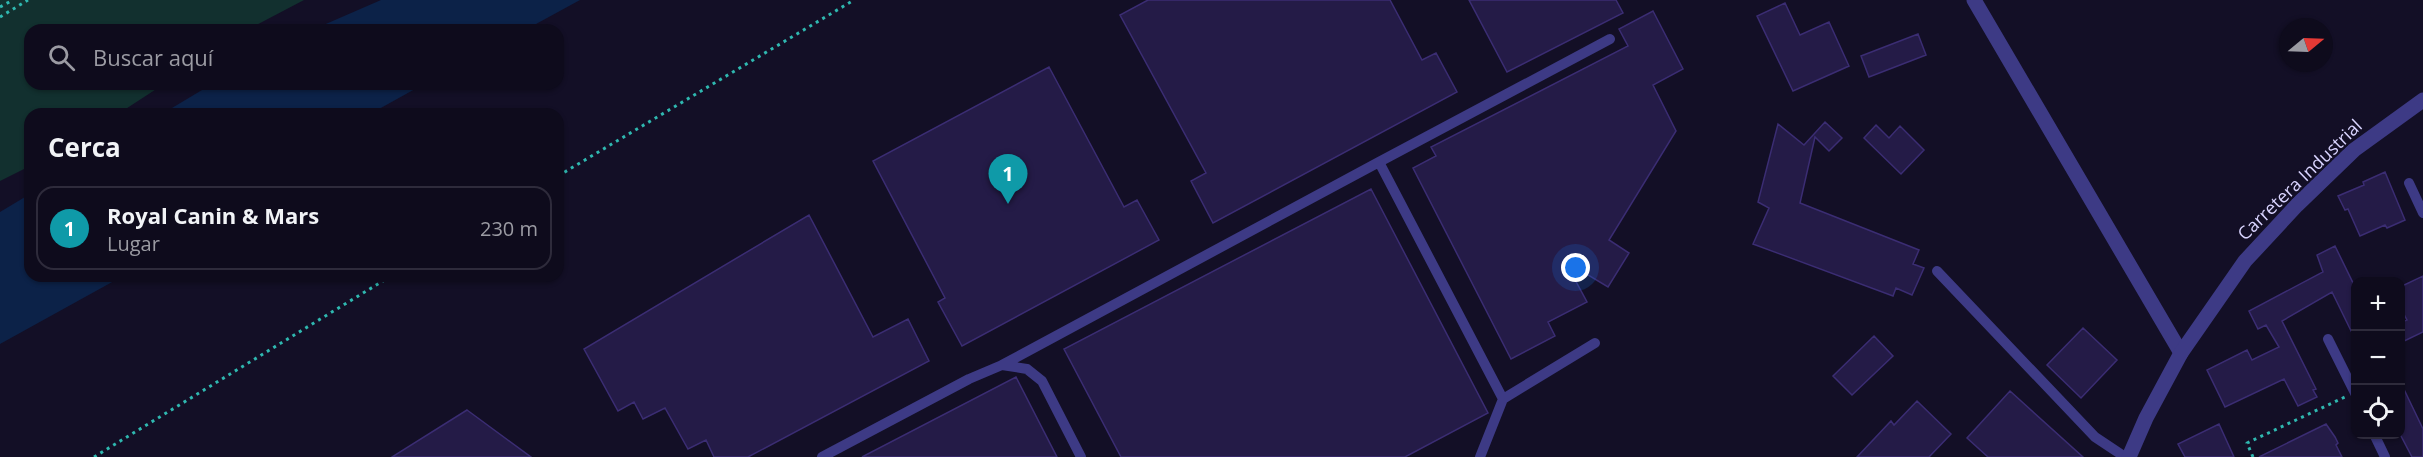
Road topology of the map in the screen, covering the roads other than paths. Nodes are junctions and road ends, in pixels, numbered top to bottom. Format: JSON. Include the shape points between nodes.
{"nodes":[{"id":1,"x":1974,"y":0,"type":"edge"},
{"id":2,"x":1610,"y":39,"type":"dead end"},
{"id":3,"x":2423,"y":100,"type":"edge"},
{"id":4,"x":1379,"y":162,"type":"junction"},
{"id":5,"x":2409,"y":183,"type":"dead end"},
{"id":6,"x":2423,"y":213,"type":"edge"},
{"id":7,"x":1937,"y":271,"type":"dead end"},
{"id":8,"x":2328,"y":339,"type":"dead end"},
{"id":9,"x":1595,"y":343,"type":"dead end"},
{"id":10,"x":2181,"y":354,"type":"junction"},
{"id":11,"x":1002,"y":365,"type":"junction"},
{"id":12,"x":2351,"y":386,"type":"edge"},
{"id":13,"x":1503,"y":399,"type":"junction"},
{"id":14,"x":2376,"y":439,"type":"edge"},
{"id":15,"x":822,"y":457,"type":"edge"},
{"id":16,"x":1080,"y":457,"type":"edge"},
{"id":17,"x":1480,"y":457,"type":"edge"},
{"id":18,"x":2127,"y":457,"type":"edge"},
{"id":19,"x":2385,"y":457,"type":"edge"}],
"edges":[{"from":1,"to":10,"type":"street"},
{"from":2,"to":4,"type":"lane"},
{"from":3,"to":10,"type":"street","name":"Carretera Industrial","via":[[2354,150],[2297,205],[2245,261]]},
{"from":4,"to":11,"type":"lane"},
{"from":4,"to":13,"type":"lane"},
{"from":5,"to":6,"type":"lane"},
{"from":7,"to":18,"type":"lane","via":[[2095,437]]},
{"from":8,"to":12,"type":"lane"},
{"from":9,"to":13,"type":"lane"},
{"from":10,"to":18,"type":"street","name":"Carretera Industrial"},
{"from":11,"to":15,"type":"lane"},
{"from":11,"to":16,"type":"lane","via":[[1027,369],[1042,381]]},
{"from":13,"to":17,"type":"lane"},
{"from":14,"to":19,"type":"lane"}]}
